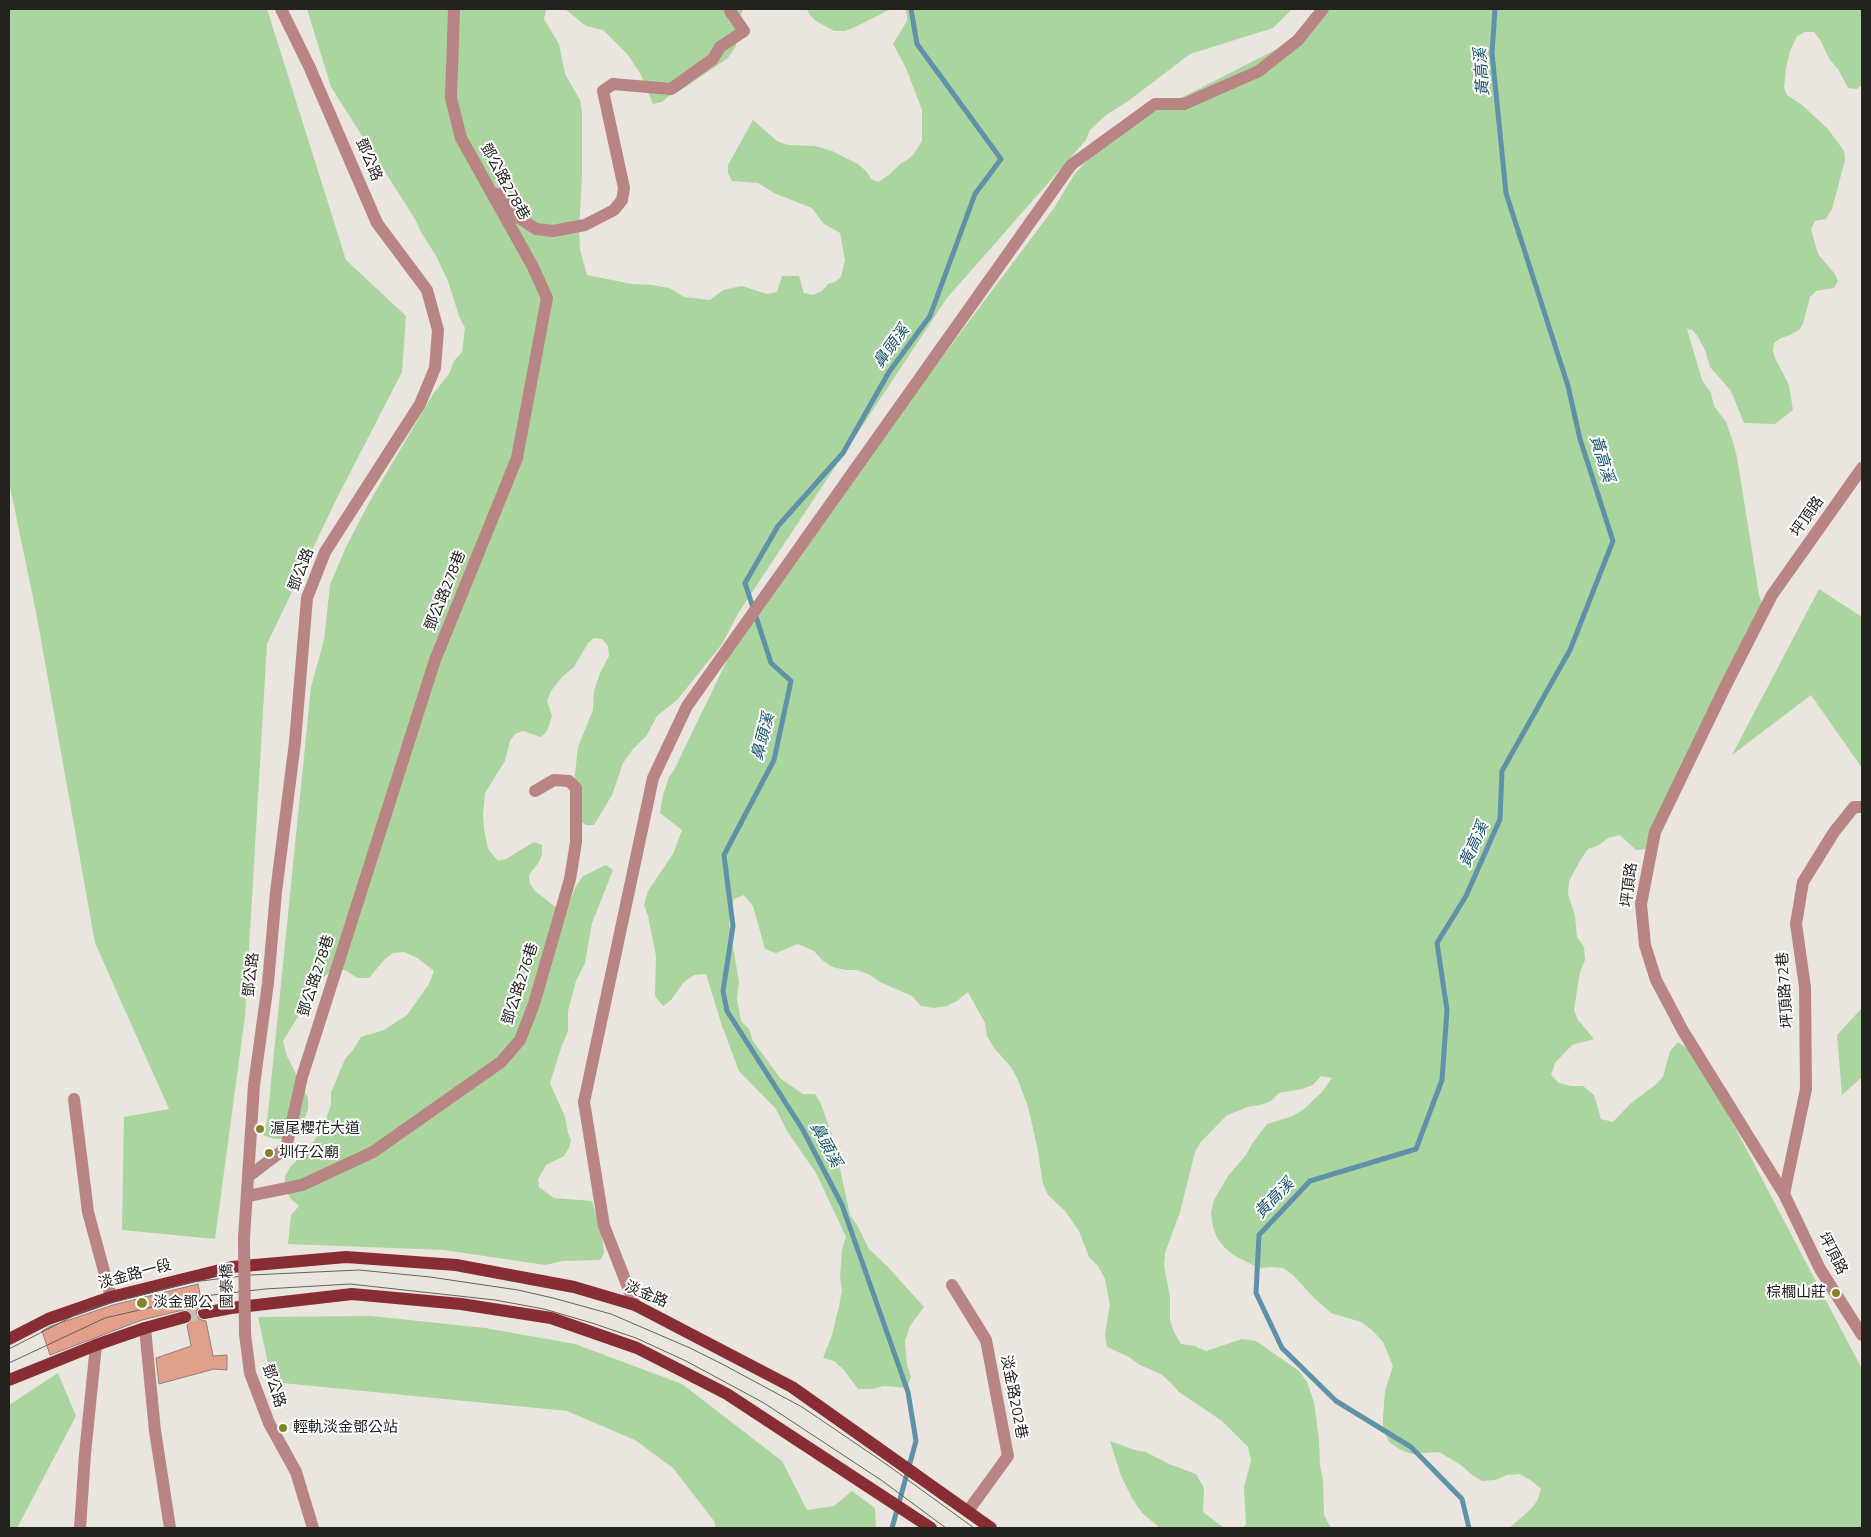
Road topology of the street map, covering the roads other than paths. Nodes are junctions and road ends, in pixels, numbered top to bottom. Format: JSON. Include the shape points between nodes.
{"nodes":[{"id":1,"x":281,"y":9,"type":"edge"},
{"id":2,"x":454,"y":9,"type":"edge"},
{"id":3,"x":1323,"y":9,"type":"edge"},
{"id":4,"x":730,"y":11,"type":"dead end"},
{"id":5,"x":481,"y":174,"type":"junction"},
{"id":6,"x":1862,"y":468,"type":"edge"},
{"id":7,"x":536,"y":791,"type":"dead end"},
{"id":8,"x":1862,"y":807,"type":"edge"},
{"id":9,"x":74,"y":1099,"type":"dead end"},
{"id":10,"x":249,"y":1176,"type":"junction"},
{"id":11,"x":1784,"y":1194,"type":"junction"},
{"id":12,"x":248,"y":1196,"type":"junction"},
{"id":13,"x":244,"y":1238,"type":"joint"},
{"id":14,"x":232,"y":1267,"type":"joint"},
{"id":15,"x":952,"y":1285,"type":"dead end"},
{"id":16,"x":111,"y":1297,"type":"junction"},
{"id":17,"x":634,"y":1305,"type":"junction"},
{"id":18,"x":204,"y":1313,"type":"tunnel mouth"},
{"id":19,"x":186,"y":1318,"type":"tunnel mouth"},
{"id":20,"x":145,"y":1328,"type":"junction"},
{"id":21,"x":245,"y":1334,"type":"joint"},
{"id":22,"x":1862,"y":1335,"type":"edge"},
{"id":23,"x":9,"y":1339,"type":"edge"},
{"id":24,"x":96,"y":1345,"type":"junction"},
{"id":25,"x":9,"y":1380,"type":"edge"},
{"id":26,"x":968,"y":1511,"type":"junction"},
{"id":27,"x":80,"y":1528,"type":"edge"},
{"id":28,"x":170,"y":1528,"type":"edge"},
{"id":29,"x":313,"y":1528,"type":"edge"},
{"id":30,"x":931,"y":1528,"type":"edge"},
{"id":31,"x":991,"y":1528,"type":"edge"}],
"edges":[{"from":1,"to":10,"type":"street","name":"鄧公路","via":[[377,223],[427,290],[438,330],[435,368],[420,404],[325,552],[307,598],[295,742],[254,1085]]},
{"from":2,"to":5,"type":"street","name":"鄧公路278巷","via":[[451,98],[461,138]]},
{"from":3,"to":17,"type":"street","via":[[1298,40],[1259,71],[1184,104],[1156,104],[1070,165],[687,706],[653,778],[584,1102],[604,1226]]},
{"from":4,"to":5,"type":"street","via":[[744,32],[720,46],[713,59],[671,89],[613,84],[604,91],[624,188],[622,200],[614,210],[585,225],[553,231],[536,229],[518,217]]},
{"from":5,"to":10,"type":"street","name":"鄧公路278巷","via":[[547,298],[517,458],[435,660],[302,1077],[286,1148]]},
{"from":6,"to":11,"type":"street","name":"坪頂路","via":[[1772,595],[1726,685],[1655,832],[1641,904],[1645,945],[1656,980],[1683,1031]]},
{"from":7,"to":12,"type":"street","name":"鄧公路276巷","via":[[554,780],[568,781],[576,788],[576,842],[570,879],[537,995],[520,1040],[501,1062],[373,1152],[302,1186]]},
{"from":8,"to":11,"type":"street","name":"坪頂路72巷","via":[[1854,807],[1834,832],[1802,882],[1796,924],[1806,987],[1806,1089]]},
{"from":9,"to":16,"type":"street","via":[[88,1212]]},
{"from":10,"to":12,"type":"street","name":"鄧公路"},
{"from":11,"to":22,"type":"street","name":"坪頂路","via":[[1820,1269]]},
{"from":12,"to":13,"type":"street","name":"鄧公路"},
{"from":13,"to":21,"type":"street","name":"國泰橋","bridge":true},
{"from":14,"to":16,"type":"main road","name":"淡金路一段"},
{"from":14,"to":17,"type":"main road","name":"淡金路","via":[[346,1257],[456,1265],[574,1287]]},
{"from":15,"to":26,"type":"street","name":"淡金路202巷","via":[[986,1340],[1008,1456]]},
{"from":16,"to":23,"type":"main road","name":"淡金路一段","via":[[48,1319]]},
{"from":17,"to":26,"type":"main road","name":"淡金路","via":[[792,1387]]},
{"from":18,"to":30,"type":"main road","via":[[352,1294],[461,1304],[551,1318],[637,1348],[727,1394]]},
{"from":19,"to":20,"type":"main road"},
{"from":20,"to":24,"type":"main road"},
{"from":20,"to":28,"type":"street","via":[[155,1431]]},
{"from":21,"to":29,"type":"street","name":"鄧公路","via":[[250,1373],[269,1423],[296,1472]]},
{"from":24,"to":25,"type":"main road"},
{"from":24,"to":27,"type":"street"},
{"from":26,"to":31,"type":"main road","name":"淡金路"}]}
